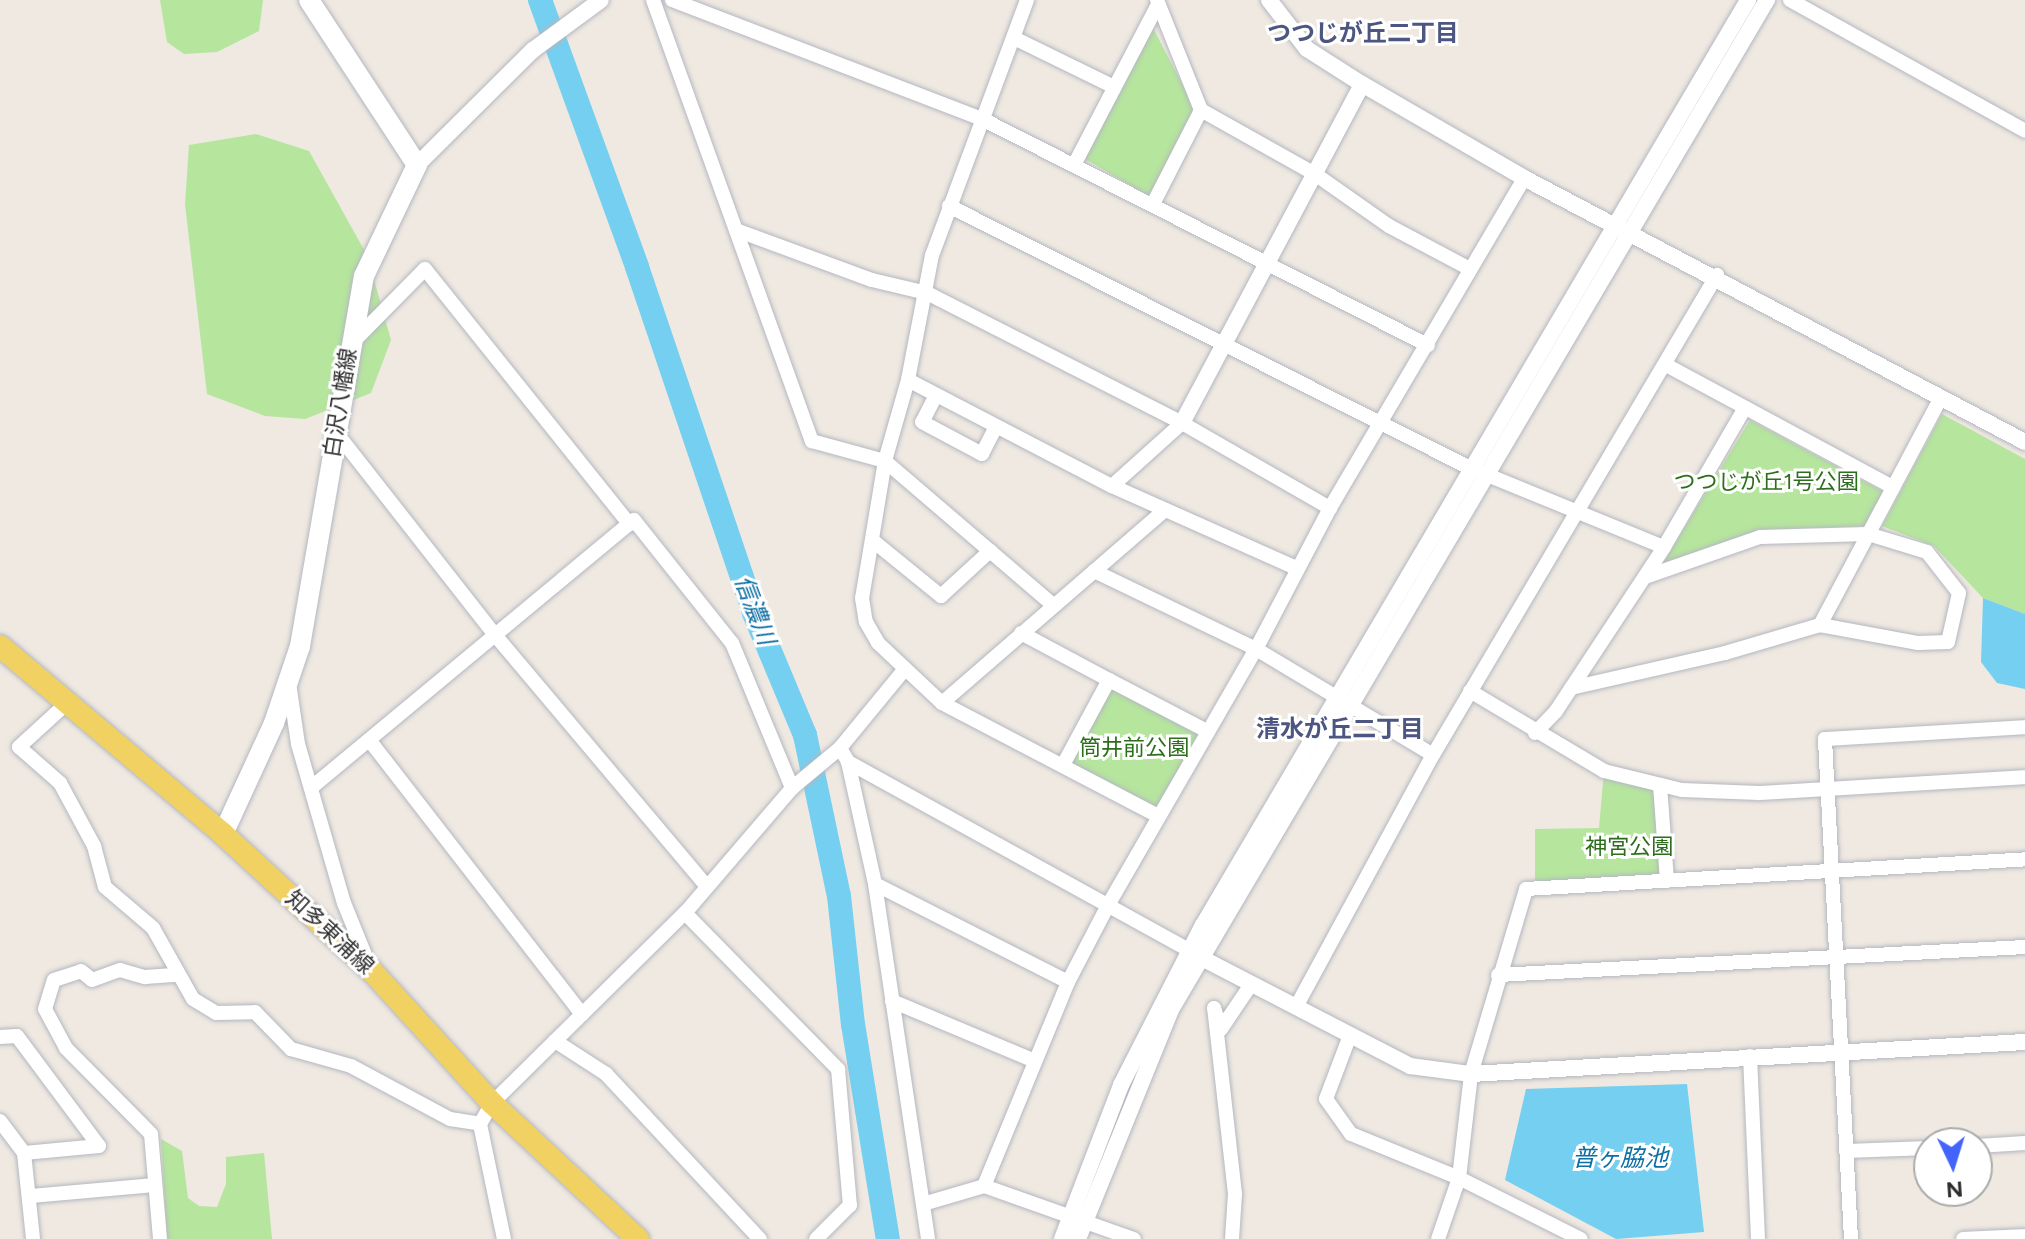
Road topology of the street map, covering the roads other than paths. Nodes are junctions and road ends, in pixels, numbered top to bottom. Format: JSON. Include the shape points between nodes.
{"nodes":[{"id":1,"x":309,"y":0,"type":"edge"},
{"id":2,"x":601,"y":0,"type":"edge"},
{"id":3,"x":653,"y":0,"type":"edge"},
{"id":4,"x":672,"y":0,"type":"edge"},
{"id":5,"x":1027,"y":0,"type":"edge"},
{"id":6,"x":1269,"y":0,"type":"edge"},
{"id":7,"x":1748,"y":0,"type":"edge"},
{"id":8,"x":1767,"y":0,"type":"edge"},
{"id":9,"x":1790,"y":0,"type":"edge"},
{"id":10,"x":1157,"y":3,"type":"edge"},
{"id":11,"x":1014,"y":38,"type":"junction"},
{"id":12,"x":1362,"y":84,"type":"junction"},
{"id":13,"x":1114,"y":87,"type":"junction"},
{"id":14,"x":1201,"y":110,"type":"junction"},
{"id":15,"x":982,"y":119,"type":"junction"},
{"id":16,"x":2025,"y":131,"type":"edge"},
{"id":17,"x":417,"y":165,"type":"junction"},
{"id":18,"x":1074,"y":165,"type":"junction"},
{"id":19,"x":1315,"y":174,"type":"junction"},
{"id":20,"x":1524,"y":178,"type":"junction"},
{"id":21,"x":1153,"y":204,"type":"junction"},
{"id":22,"x":949,"y":206,"type":"junction"},
{"id":23,"x":1623,"y":228,"type":"junction"},
{"id":24,"x":736,"y":230,"type":"junction"},
{"id":25,"x":1267,"y":261,"type":"junction"},
{"id":26,"x":1470,"y":269,"type":"junction"},
{"id":27,"x":1717,"y":275,"type":"junction"},
{"id":28,"x":927,"y":293,"type":"junction"},
{"id":29,"x":1223,"y":343,"type":"junction"},
{"id":30,"x":1428,"y":345,"type":"junction"},
{"id":31,"x":348,"y":347,"type":"junction"},
{"id":32,"x":1666,"y":365,"type":"junction"},
{"id":33,"x":908,"y":380,"type":"junction"},
{"id":34,"x":935,"y":397,"type":"junction"},
{"id":35,"x":1941,"y":397,"type":"junction"},
{"id":36,"x":1745,"y":408,"type":"junction"},
{"id":37,"x":1182,"y":423,"type":"junction"},
{"id":38,"x":1383,"y":423,"type":"junction"},
{"id":39,"x":995,"y":428,"type":"junction"},
{"id":40,"x":335,"y":431,"type":"junction"},
{"id":41,"x":2025,"y":442,"type":"edge"},
{"id":42,"x":885,"y":461,"type":"junction"},
{"id":43,"x":1470,"y":468,"type":"junction"},
{"id":44,"x":1487,"y":475,"type":"junction"},
{"id":45,"x":1112,"y":486,"type":"junction"},
{"id":46,"x":1893,"y":487,"type":"junction"},
{"id":47,"x":1330,"y":508,"type":"junction"},
{"id":48,"x":1165,"y":510,"type":"junction"},
{"id":49,"x":1579,"y":512,"type":"junction"},
{"id":50,"x":629,"y":524,"type":"junction"},
{"id":51,"x":1868,"y":534,"type":"junction"},
{"id":52,"x":872,"y":540,"type":"junction"},
{"id":53,"x":1664,"y":547,"type":"junction"},
{"id":54,"x":990,"y":551,"type":"junction"},
{"id":55,"x":1296,"y":568,"type":"junction"},
{"id":56,"x":1094,"y":571,"type":"junction"},
{"id":57,"x":1645,"y":577,"type":"junction"},
{"id":58,"x":1053,"y":605,"type":"junction"},
{"id":59,"x":1820,"y":625,"type":"junction"},
{"id":60,"x":1021,"y":633,"type":"junction"},
{"id":61,"x":496,"y":636,"type":"junction"},
{"id":62,"x":0,"y":646,"type":"edge"},
{"id":63,"x":1256,"y":649,"type":"junction"},
{"id":64,"x":905,"y":669,"type":"junction"},
{"id":65,"x":289,"y":678,"type":"junction"},
{"id":66,"x":1109,"y":680,"type":"junction"},
{"id":67,"x":1571,"y":688,"type":"junction"},
{"id":68,"x":1470,"y":691,"type":"junction"},
{"id":69,"x":67,"y":703,"type":"junction"},
{"id":70,"x":942,"y":703,"type":"junction"},
{"id":71,"x":1343,"y":704,"type":"junction"},
{"id":72,"x":2025,"y":727,"type":"edge"},
{"id":73,"x":1205,"y":730,"type":"junction"},
{"id":74,"x":1535,"y":733,"type":"junction"},
{"id":75,"x":370,"y":741,"type":"junction"},
{"id":76,"x":835,"y":751,"type":"junction"},
{"id":77,"x":1433,"y":755,"type":"junction"},
{"id":78,"x":848,"y":762,"type":"junction"},
{"id":79,"x":1063,"y":765,"type":"junction"},
{"id":80,"x":2025,"y":777,"type":"edge"},
{"id":81,"x":1660,"y":785,"type":"junction"},
{"id":82,"x":1825,"y":786,"type":"junction"},
{"id":83,"x":312,"y":787,"type":"junction"},
{"id":84,"x":792,"y":787,"type":"junction"},
{"id":85,"x":1158,"y":816,"type":"junction"},
{"id":86,"x":223,"y":834,"type":"junction"},
{"id":87,"x":2025,"y":859,"type":"edge"},
{"id":88,"x":1834,"y":873,"type":"junction"},
{"id":89,"x":1667,"y":881,"type":"junction"},
{"id":90,"x":875,"y":884,"type":"junction"},
{"id":91,"x":706,"y":885,"type":"junction"},
{"id":92,"x":1107,"y":907,"type":"junction"},
{"id":93,"x":685,"y":913,"type":"junction"},
{"id":94,"x":2025,"y":947,"type":"edge"},
{"id":95,"x":1196,"y":954,"type":"junction"},
{"id":96,"x":1836,"y":959,"type":"junction"},
{"id":97,"x":370,"y":969,"type":"junction"},
{"id":98,"x":177,"y":975,"type":"junction"},
{"id":99,"x":1498,"y":975,"type":"junction"},
{"id":100,"x":1068,"y":982,"type":"junction"},
{"id":101,"x":1252,"y":983,"type":"junction"},
{"id":102,"x":892,"y":1001,"type":"junction"},
{"id":103,"x":1296,"y":1007,"type":"junction"},
{"id":104,"x":582,"y":1014,"type":"junction"},
{"id":105,"x":0,"y":1037,"type":"edge"},
{"id":106,"x":1349,"y":1038,"type":"junction"},
{"id":107,"x":555,"y":1041,"type":"junction"},
{"id":108,"x":2025,"y":1042,"type":"edge"},
{"id":109,"x":1842,"y":1052,"type":"junction"},
{"id":110,"x":1750,"y":1056,"type":"junction"},
{"id":111,"x":1035,"y":1061,"type":"junction"},
{"id":112,"x":1471,"y":1074,"type":"junction"},
{"id":113,"x":492,"y":1103,"type":"junction"},
{"id":114,"x":0,"y":1121,"type":"edge"},
{"id":115,"x":480,"y":1124,"type":"junction"},
{"id":116,"x":2025,"y":1143,"type":"edge"},
{"id":117,"x":1993,"y":1145,"type":"edge"},
{"id":118,"x":1913,"y":1149,"type":"edge"},
{"id":119,"x":1846,"y":1151,"type":"junction"},
{"id":120,"x":24,"y":1153,"type":"junction"},
{"id":121,"x":1459,"y":1178,"type":"junction"},
{"id":122,"x":155,"y":1185,"type":"junction"},
{"id":123,"x":984,"y":1186,"type":"junction"},
{"id":124,"x":31,"y":1196,"type":"junction"},
{"id":125,"x":923,"y":1204,"type":"junction"},
{"id":126,"x":1078,"y":1218,"type":"junction"},
{"id":127,"x":2025,"y":1236,"type":"edge"},
{"id":128,"x":33,"y":1239,"type":"edge"},
{"id":129,"x":160,"y":1239,"type":"edge"},
{"id":130,"x":504,"y":1239,"type":"edge"},
{"id":131,"x":638,"y":1239,"type":"edge"},
{"id":132,"x":760,"y":1239,"type":"edge"},
{"id":133,"x":816,"y":1239,"type":"edge"},
{"id":134,"x":928,"y":1239,"type":"edge"},
{"id":135,"x":1062,"y":1239,"type":"edge"},
{"id":136,"x":1078,"y":1239,"type":"edge"},
{"id":137,"x":1134,"y":1239,"type":"edge"},
{"id":138,"x":1232,"y":1239,"type":"edge"},
{"id":139,"x":1438,"y":1239,"type":"edge"},
{"id":140,"x":1581,"y":1239,"type":"edge"},
{"id":141,"x":1758,"y":1239,"type":"edge"},
{"id":142,"x":1851,"y":1239,"type":"edge"},
{"id":143,"x":1963,"y":1239,"type":"edge"}],
"edges":[{"from":1,"to":17,"type":"main road"},
{"from":2,"to":17,"type":"street","via":[[533,50]]},
{"from":3,"to":24,"type":"street"},
{"from":4,"to":15,"type":"street"},
{"from":5,"to":11,"type":"street"},
{"from":6,"to":12,"type":"street","via":[[1307,49]]},
{"from":7,"to":23,"type":"street"},
{"from":8,"to":23,"type":"street"},
{"from":9,"to":16,"type":"street"},
{"from":10,"to":13,"type":"street"},
{"from":10,"to":14,"type":"street"},
{"from":11,"to":13,"type":"street"},
{"from":11,"to":15,"type":"street"},
{"from":12,"to":19,"type":"street"},
{"from":12,"to":20,"type":"street"},
{"from":13,"to":18,"type":"street"},
{"from":14,"to":19,"type":"street"},
{"from":14,"to":21,"type":"street"},
{"from":15,"to":18,"type":"street"},
{"from":15,"to":22,"type":"street"},
{"from":17,"to":31,"type":"main road","name":"白沢八幡線","via":[[364,276]]},
{"from":18,"to":21,"type":"street"},
{"from":19,"to":25,"type":"street"},
{"from":19,"to":26,"type":"street","via":[[1389,226]]},
{"from":20,"to":23,"type":"street"},
{"from":20,"to":26,"type":"street"},
{"from":21,"to":25,"type":"street"},
{"from":22,"to":28,"type":"street","via":[[932,255]]},
{"from":22,"to":29,"type":"street"},
{"from":23,"to":27,"type":"street"},
{"from":23,"to":43,"type":"street"},
{"from":23,"to":44,"type":"street"},
{"from":24,"to":28,"type":"street","via":[[872,280]]},
{"from":24,"to":42,"type":"street","via":[[812,441]]},
{"from":25,"to":29,"type":"street"},
{"from":25,"to":30,"type":"street"},
{"from":26,"to":30,"type":"street"},
{"from":27,"to":32,"type":"street"},
{"from":27,"to":35,"type":"street","via":[[1801,326]]},
{"from":28,"to":33,"type":"street"},
{"from":28,"to":37,"type":"street"},
{"from":29,"to":37,"type":"street"},
{"from":29,"to":38,"type":"street"},
{"from":30,"to":38,"type":"street"},
{"from":31,"to":40,"type":"main road","name":"白沢八幡線"},
{"from":31,"to":50,"type":"street","via":[[425,269]]},
{"from":32,"to":36,"type":"street"},
{"from":32,"to":49,"type":"street"},
{"from":33,"to":34,"type":"street"},
{"from":33,"to":42,"type":"street"},
{"from":34,"to":39,"type":"street"},
{"from":34,"to":39,"type":"street","via":[[922,422],[982,454]]},
{"from":35,"to":41,"type":"street"},
{"from":35,"to":46,"type":"street"},
{"from":36,"to":46,"type":"street"},
{"from":36,"to":53,"type":"street"},
{"from":37,"to":45,"type":"street"},
{"from":37,"to":47,"type":"street"},
{"from":38,"to":43,"type":"street"},
{"from":38,"to":47,"type":"street"},
{"from":39,"to":45,"type":"street"},
{"from":40,"to":61,"type":"street"},
{"from":40,"to":65,"type":"main road","name":"白沢八幡線","via":[[310,594]]},
{"from":42,"to":52,"type":"street"},
{"from":42,"to":54,"type":"street"},
{"from":43,"to":44,"type":"street"},
{"from":43,"to":71,"type":"street"},
{"from":44,"to":49,"type":"street"},
{"from":44,"to":71,"type":"street"},
{"from":45,"to":48,"type":"street"},
{"from":46,"to":51,"type":"street"},
{"from":47,"to":55,"type":"street"},
{"from":48,"to":55,"type":"street"},
{"from":48,"to":56,"type":"street"},
{"from":49,"to":53,"type":"street"},
{"from":49,"to":68,"type":"street"},
{"from":50,"to":61,"type":"street"},
{"from":50,"to":84,"type":"street","via":[[634,520],[732,643]]},
{"from":51,"to":57,"type":"street","via":[[1760,537]]},
{"from":51,"to":59,"type":"street"},
{"from":51,"to":59,"type":"street","via":[[1927,552],[1959,593],[1948,642],[1918,643]]},
{"from":52,"to":54,"type":"street","via":[[941,596]]},
{"from":52,"to":64,"type":"street","via":[[862,598],[866,622],[878,643]]},
{"from":53,"to":57,"type":"street"},
{"from":54,"to":58,"type":"street"},
{"from":55,"to":63,"type":"street"},
{"from":56,"to":58,"type":"street"},
{"from":56,"to":63,"type":"street"},
{"from":57,"to":67,"type":"street"},
{"from":58,"to":60,"type":"street"},
{"from":59,"to":67,"type":"street"},
{"from":60,"to":66,"type":"street"},
{"from":60,"to":70,"type":"street"},
{"from":61,"to":75,"type":"street"},
{"from":61,"to":91,"type":"street"},
{"from":62,"to":69,"type":"main road","name":"知多東浦線"},
{"from":63,"to":71,"type":"street"},
{"from":63,"to":73,"type":"street"},
{"from":64,"to":70,"type":"street"},
{"from":64,"to":76,"type":"street"},
{"from":65,"to":83,"type":"street","via":[[298,744]]},
{"from":65,"to":86,"type":"main road","name":"白沢八幡線"},
{"from":66,"to":73,"type":"street"},
{"from":66,"to":79,"type":"street"},
{"from":67,"to":74,"type":"street"},
{"from":68,"to":74,"type":"street"},
{"from":68,"to":77,"type":"street"},
{"from":69,"to":86,"type":"main road","name":"知多東浦線"},
{"from":69,"to":98,"type":"street","via":[[19,747],[60,783],[94,846],[105,887],[153,928]]},
{"from":70,"to":79,"type":"street"},
{"from":71,"to":77,"type":"street"},
{"from":71,"to":95,"type":"street"},
{"from":72,"to":82,"type":"street","via":[[1825,739]]},
{"from":73,"to":85,"type":"street"},
{"from":74,"to":81,"type":"street","via":[[1604,771]]},
{"from":75,"to":83,"type":"street"},
{"from":75,"to":104,"type":"street"},
{"from":76,"to":78,"type":"street"},
{"from":76,"to":84,"type":"street"},
{"from":77,"to":103,"type":"street"},
{"from":78,"to":90,"type":"street"},
{"from":78,"to":92,"type":"street"},
{"from":79,"to":85,"type":"street"},
{"from":80,"to":82,"type":"street"},
{"from":81,"to":82,"type":"street","via":[[1759,793]]},
{"from":81,"to":89,"type":"street"},
{"from":82,"to":88,"type":"street"},
{"from":83,"to":97,"type":"street","via":[[344,903]]},
{"from":84,"to":91,"type":"street"},
{"from":85,"to":92,"type":"street"},
{"from":86,"to":97,"type":"main road","name":"知多東浦線"},
{"from":87,"to":88,"type":"street"},
{"from":88,"to":89,"type":"street"},
{"from":88,"to":96,"type":"street"},
{"from":89,"to":99,"type":"street","via":[[1526,889]]},
{"from":90,"to":100,"type":"street"},
{"from":90,"to":102,"type":"street"},
{"from":91,"to":93,"type":"street"},
{"from":92,"to":95,"type":"street"},
{"from":92,"to":100,"type":"street"},
{"from":93,"to":104,"type":"street"},
{"from":93,"to":133,"type":"street","via":[[838,1069],[850,1205]]},
{"from":94,"to":96,"type":"street"},
{"from":95,"to":101,"type":"street"},
{"from":95,"to":126,"type":"street","via":[[1121,1085]]},
{"from":96,"to":99,"type":"street"},
{"from":96,"to":109,"type":"street"},
{"from":97,"to":113,"type":"main road","name":"知多東浦線"},
{"from":98,"to":115,"type":"street","via":[[206,1009],[255,1012],[291,1049],[351,1066],[450,1119]]},
{"from":98,"to":122,"type":"street","via":[[145,977],[120,970],[92,980],[81,971],[54,980],[45,1009],[66,1048],[151,1134]]},
{"from":99,"to":112,"type":"street"},
{"from":100,"to":111,"type":"street"},
{"from":101,"to":103,"type":"street"},
{"from":101,"to":138,"type":"street","via":[[1221,1029],[1214,1008],[1235,1194]]},
{"from":102,"to":111,"type":"street"},
{"from":102,"to":125,"type":"street"},
{"from":103,"to":106,"type":"street"},
{"from":104,"to":107,"type":"street"},
{"from":105,"to":120,"type":"street","via":[[17,1036],[99,1146]]},
{"from":106,"to":112,"type":"street","via":[[1410,1066]]},
{"from":106,"to":121,"type":"street","via":[[1326,1099],[1351,1134]]},
{"from":107,"to":113,"type":"street"},
{"from":107,"to":132,"type":"street","via":[[606,1074]]},
{"from":108,"to":109,"type":"street"},
{"from":109,"to":110,"type":"street"},
{"from":109,"to":119,"type":"street"},
{"from":110,"to":112,"type":"street"},
{"from":110,"to":141,"type":"street"},
{"from":111,"to":123,"type":"street"},
{"from":112,"to":121,"type":"street"},
{"from":113,"to":115,"type":"street"},
{"from":113,"to":131,"type":"main road","name":"知多東浦線"},
{"from":114,"to":120,"type":"street"},
{"from":115,"to":130,"type":"street"},
{"from":116,"to":117,"type":"street"},
{"from":118,"to":119,"type":"street"},
{"from":119,"to":142,"type":"street"},
{"from":120,"to":124,"type":"street"},
{"from":121,"to":139,"type":"street"},
{"from":121,"to":140,"type":"street"},
{"from":122,"to":124,"type":"street"},
{"from":122,"to":129,"type":"street"},
{"from":123,"to":125,"type":"street"},
{"from":123,"to":126,"type":"street"},
{"from":124,"to":128,"type":"street"},
{"from":125,"to":134,"type":"street"},
{"from":126,"to":135,"type":"street"},
{"from":126,"to":136,"type":"street"},
{"from":126,"to":137,"type":"street"},
{"from":127,"to":143,"type":"street"}]}
